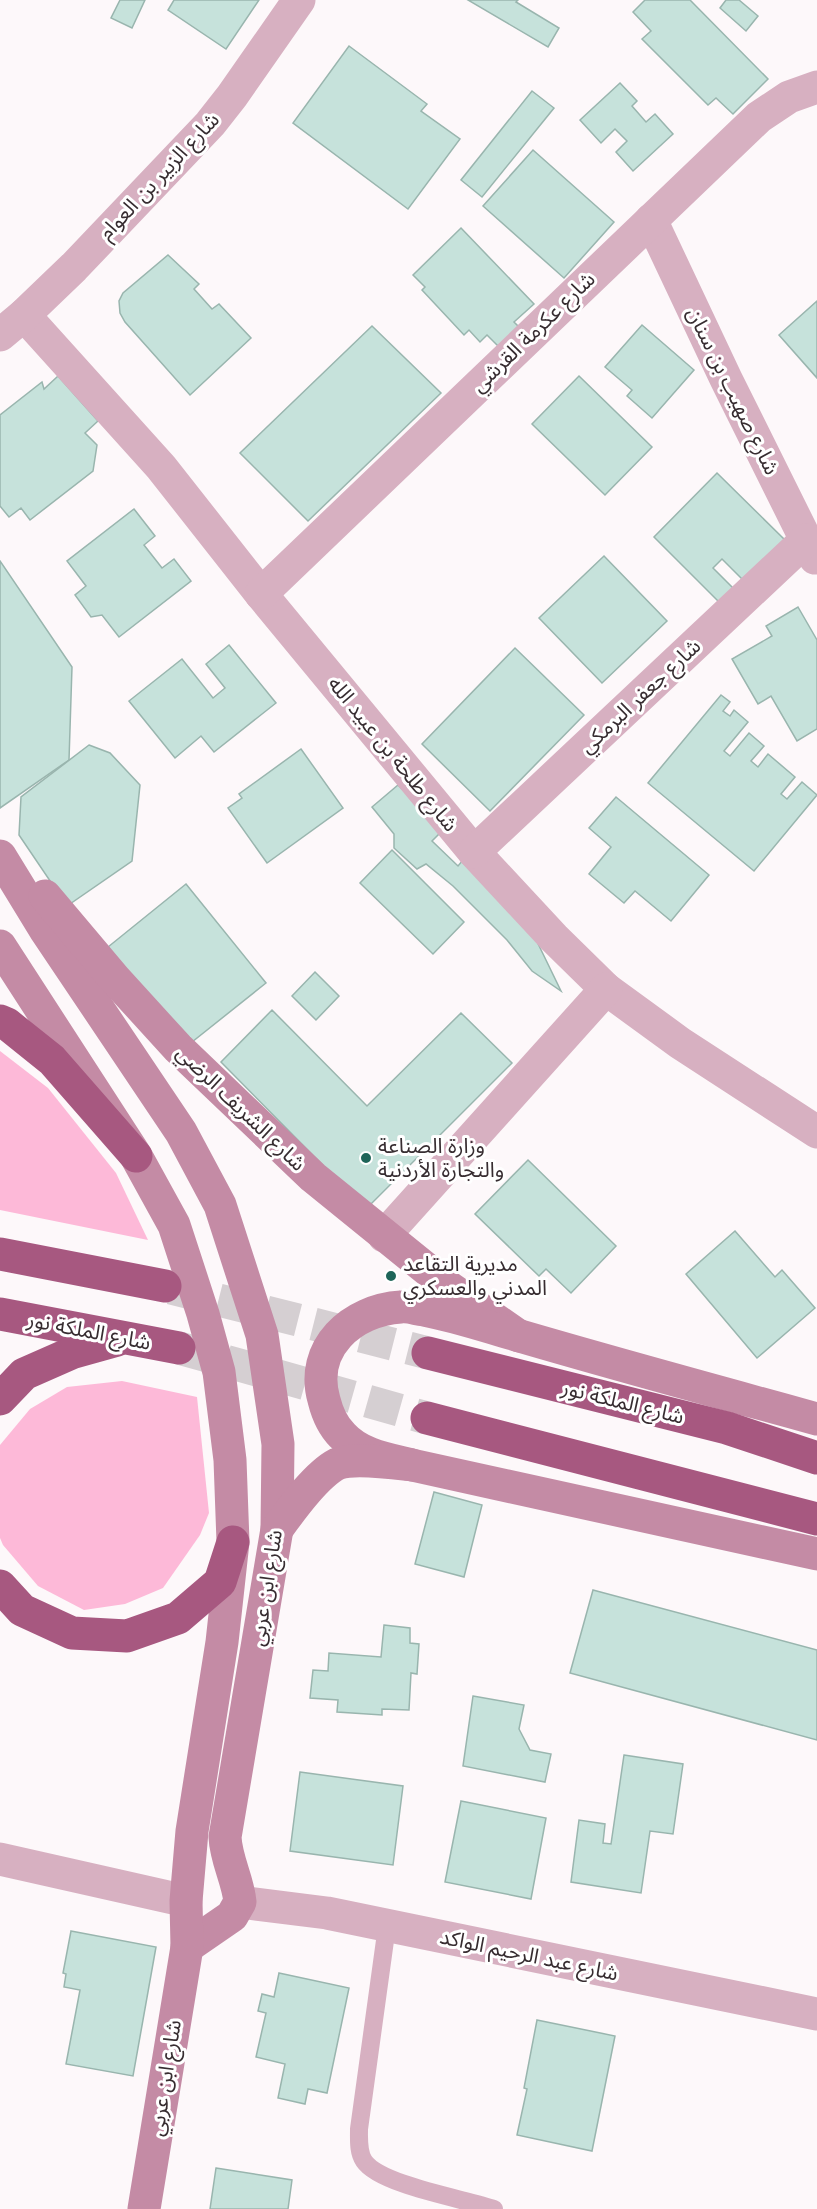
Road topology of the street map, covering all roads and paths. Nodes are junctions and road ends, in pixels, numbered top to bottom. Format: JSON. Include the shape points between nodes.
{"nodes":[{"id":1,"x":299,"y":0,"type":"edge"},
{"id":2,"x":817,"y":87,"type":"edge"},
{"id":3,"x":651,"y":220,"type":"junction"},
{"id":4,"x":12,"y":325,"type":"edge"},
{"id":5,"x":812,"y":550,"type":"edge"},
{"id":6,"x":261,"y":594,"type":"junction"},
{"id":7,"x":0,"y":840,"type":"edge"},
{"id":8,"x":474,"y":852,"type":"junction"},
{"id":9,"x":0,"y":856,"type":"edge"},
{"id":10,"x":0,"y":946,"type":"edge"},
{"id":11,"x":606,"y":989,"type":"junction"},
{"id":12,"x":0,"y":1021,"type":"edge"},
{"id":13,"x":817,"y":1132,"type":"edge"},
{"id":14,"x":136,"y":1156,"type":"junction"},
{"id":15,"x":384,"y":1236,"type":"junction"},
{"id":16,"x":0,"y":1254,"type":"edge"},
{"id":17,"x":165,"y":1286,"type":"tunnel mouth"},
{"id":18,"x":0,"y":1314,"type":"edge"},
{"id":19,"x":519,"y":1336,"type":"junction"},
{"id":20,"x":125,"y":1338,"type":"junction"},
{"id":21,"x":179,"y":1348,"type":"tunnel mouth"},
{"id":22,"x":428,"y":1353,"type":"tunnel mouth"},
{"id":23,"x":740,"y":1398,"type":"junction"},
{"id":24,"x":0,"y":1399,"type":"edge"},
{"id":25,"x":817,"y":1408,"type":"edge"},
{"id":26,"x":427,"y":1418,"type":"tunnel mouth"},
{"id":27,"x":817,"y":1419,"type":"edge"},
{"id":28,"x":817,"y":1458,"type":"edge"},
{"id":29,"x":412,"y":1466,"type":"junction"},
{"id":30,"x":817,"y":1519,"type":"edge"},
{"id":31,"x":277,"y":1529,"type":"junction"},
{"id":32,"x":233,"y":1542,"type":"junction"},
{"id":33,"x":817,"y":1554,"type":"edge"},
{"id":34,"x":0,"y":1586,"type":"edge"},
{"id":35,"x":0,"y":1859,"type":"edge"},
{"id":36,"x":186,"y":1901,"type":"junction"},
{"id":37,"x":240,"y":1902,"type":"junction"},
{"id":38,"x":387,"y":1926,"type":"junction"},
{"id":39,"x":186,"y":1947,"type":"junction"},
{"id":40,"x":817,"y":2014,"type":"edge"},
{"id":41,"x":144,"y":2209,"type":"edge"},
{"id":42,"x":494,"y":2209,"type":"edge"}],
"edges":[{"from":1,"to":4,"type":"street","name":"شارع الزبير بن العوام","via":[[210,124],[74,267]]},
{"from":2,"to":3,"type":"street","name":"شارع عكرمة القرشي","via":[[789,97],[759,117]]},
{"from":3,"to":5,"type":"street","name":"شارع صهيب بن سنان"},
{"from":3,"to":6,"type":"street","name":"شارع عكرمة القرشي"},
{"from":4,"to":6,"type":"street","name":"شارع طلحة بن عبيد الله","via":[[161,467]]},
{"from":5,"to":8,"type":"street","name":"شارع جعفر البرمكي"},
{"from":6,"to":8,"type":"street","name":"شارع طلحة بن عبيد الله"},
{"from":7,"to":15,"type":"street","name":"شارع الشريف الرضي","via":[[115,979],[178,1048],[313,1177]]},
{"from":8,"to":11,"type":"street","name":"شارع طلحة بن عبيد الله"},
{"from":9,"to":31,"type":"street","name":"شارع ابن عربي","via":[[181,1132],[220,1205],[262,1335],[278,1444]]},
{"from":10,"to":14,"type":"street"},
{"from":11,"to":13,"type":"street","name":"شارع طلحة بن عبيد الله","via":[[680,1043]]},
{"from":11,"to":15,"type":"street"},
{"from":12,"to":14,"type":"highway","via":[[52,1060]]},
{"from":14,"to":32,"type":"street","name":"شارع ابن عربي","via":[[174,1226],[219,1372],[230,1460]]},
{"from":15,"to":19,"type":"street","name":"شارع الشريف الرضي"},
{"from":16,"to":17,"type":"highway"},
{"from":18,"to":20,"type":"highway","name":"شارع الملكة نور"},
{"from":19,"to":23,"type":"street"},
{"from":19,"to":29,"type":"street","via":[[403,1306],[359,1318],[340,1333],[326,1352],[321,1369],[327,1414],[341,1435],[356,1447]]},
{"from":20,"to":21,"type":"highway","name":"شارع الملكة نور"},
{"from":20,"to":24,"type":"highway","via":[[74,1352],[24,1374]]},
{"from":22,"to":28,"type":"highway","name":"شارع الملكة نور","via":[[727,1428]]},
{"from":23,"to":25,"type":"street"},
{"from":23,"to":27,"type":"street"},
{"from":26,"to":30,"type":"highway"},
{"from":29,"to":31,"type":"street","via":[[378,1460],[338,1464],[310,1487]]},
{"from":29,"to":33,"type":"street"},
{"from":31,"to":37,"type":"street","name":"شارع ابن عربي","via":[[225,1837]]},
{"from":32,"to":34,"type":"highway","via":[[220,1582],[178,1618],[127,1636],[72,1633],[22,1610]]},
{"from":32,"to":36,"type":"street","name":"شارع ابن عربي","via":[[222,1642],[192,1831]]},
{"from":35,"to":36,"type":"street"},
{"from":36,"to":39,"type":"street","name":"شارع ابن عربي"},
{"from":37,"to":38,"type":"street","name":"شارع عبد الرحيم الواكد","via":[[327,1913]]},
{"from":37,"to":39,"type":"street","via":[[232,1916]]},
{"from":38,"to":40,"type":"street","name":"شارع عبد الرحيم الواكد"},
{"from":38,"to":42,"type":"lane","via":[[359,2129],[362,2156],[366,2164],[387,2179]]},
{"from":39,"to":41,"type":"street","name":"شارع ابن عربي"}]}
